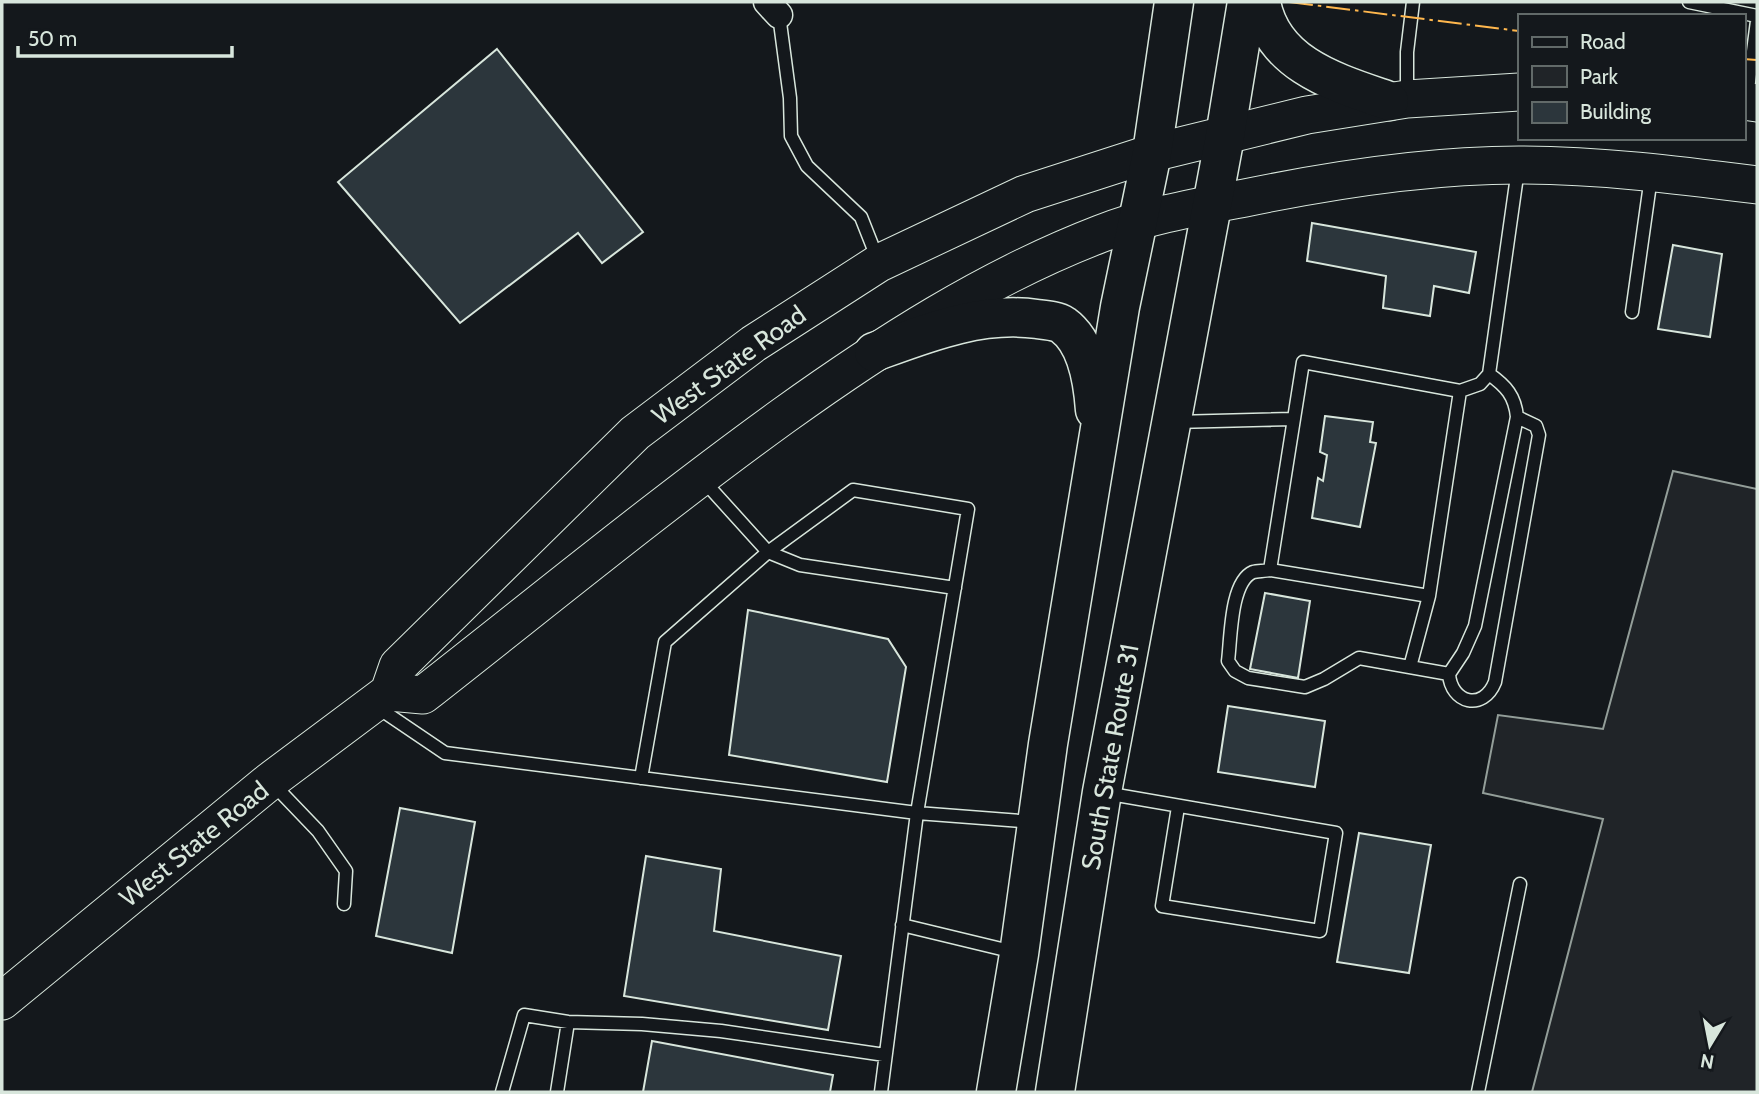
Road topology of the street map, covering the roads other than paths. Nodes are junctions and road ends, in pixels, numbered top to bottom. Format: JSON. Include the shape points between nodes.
{"nodes":[{"id":1,"x":1174,"y":2,"type":"edge"},
{"id":2,"x":1247,"y":2,"type":"edge"},
{"id":3,"x":1261,"y":2,"type":"edge"},
{"id":4,"x":1413,"y":2,"type":"edge"},
{"id":5,"x":1689,"y":2,"type":"edge"},
{"id":6,"x":773,"y":8,"type":"edge"},
{"id":7,"x":1740,"y":14,"type":"edge"},
{"id":8,"x":1757,"y":18,"type":"edge"},
{"id":9,"x":1518,"y":92,"type":"edge"},
{"id":10,"x":1398,"y":100,"type":"junction"},
{"id":11,"x":1749,"y":102,"type":"edge"},
{"id":12,"x":1225,"y":136,"type":"junction"},
{"id":13,"x":1152,"y":153,"type":"junction"},
{"id":14,"x":1518,"y":165,"type":"junction"},
{"id":15,"x":1652,"y":172,"type":"junction"},
{"id":16,"x":1757,"y":185,"type":"edge"},
{"id":17,"x":1212,"y":204,"type":"junction"},
{"id":18,"x":1136,"y":223,"type":"junction"},
{"id":19,"x":879,"y":263,"type":"junction"},
{"id":20,"x":1632,"y":312,"type":"dead end"},
{"id":21,"x":874,"y":352,"type":"junction"},
{"id":22,"x":1489,"y":374,"type":"junction"},
{"id":23,"x":1460,"y":391,"type":"junction"},
{"id":24,"x":1517,"y":417,"type":"junction"},
{"id":25,"x":1294,"y":419,"type":"junction"},
{"id":26,"x":1170,"y":422,"type":"junction"},
{"id":27,"x":1096,"y":454,"type":"junction"},
{"id":28,"x":699,"y":476,"type":"junction"},
{"id":29,"x":768,"y":552,"type":"junction"},
{"id":30,"x":1270,"y":570,"type":"junction"},
{"id":31,"x":955,"y":588,"type":"junction"},
{"id":32,"x":1429,"y":596,"type":"junction"},
{"id":33,"x":1410,"y":667,"type":"junction"},
{"id":34,"x":1449,"y":674,"type":"junction"},
{"id":35,"x":381,"y":699,"type":"junction"},
{"id":36,"x":641,"y":778,"type":"junction"},
{"id":37,"x":270,"y":781,"type":"junction"},
{"id":38,"x":1102,"y":792,"type":"junction"},
{"id":39,"x":1178,"y":807,"type":"junction"},
{"id":40,"x":917,"y":813,"type":"junction"},
{"id":41,"x":1037,"y":822,"type":"junction"},
{"id":42,"x":1520,"y":884,"type":"dead end"},
{"id":43,"x":344,"y":904,"type":"dead end"},
{"id":44,"x":902,"y":925,"type":"junction"},
{"id":45,"x":1019,"y":954,"type":"junction"},
{"id":46,"x":2,"y":1001,"type":"edge"},
{"id":47,"x":568,"y":1022,"type":"junction"},
{"id":48,"x":885,"y":1055,"type":"junction"},
{"id":49,"x":502,"y":1092,"type":"edge"},
{"id":50,"x":557,"y":1092,"type":"edge"},
{"id":51,"x":881,"y":1092,"type":"edge"},
{"id":52,"x":996,"y":1092,"type":"edge"},
{"id":53,"x":1055,"y":1092,"type":"edge"},
{"id":54,"x":1478,"y":1092,"type":"edge"}],
"edges":[{"from":1,"to":13,"type":"main road"},
{"from":2,"to":12,"type":"main road","name":"South State Route 31"},
{"from":3,"to":10,"type":"main road","via":[[1275,39],[1296,60],[1328,80]]},
{"from":4,"to":10,"type":"lane"},
{"from":5,"to":7,"type":"lane"},
{"from":6,"to":19,"type":"lane","via":[[790,98],[791,136],[807,166],[861,217]]},
{"from":8,"to":11,"type":"lane"},
{"from":9,"to":10,"type":"main road","name":"West State Road"},
{"from":10,"to":12,"type":"main road","name":"West State Road","via":[[1307,115]]},
{"from":12,"to":13,"type":"main road","name":"West State Road"},
{"from":12,"to":17,"type":"main road","name":"South State Route 31"},
{"from":13,"to":18,"type":"main road"},
{"from":13,"to":19,"type":"main road","name":"West State Road","via":[[1025,194]]},
{"from":14,"to":15,"type":"main road"},
{"from":14,"to":17,"type":"main road","via":[[1359,179]]},
{"from":14,"to":22,"type":"lane"},
{"from":15,"to":16,"type":"main road"},
{"from":15,"to":20,"type":"lane"},
{"from":17,"to":18,"type":"main road"},
{"from":17,"to":26,"type":"main road","name":"South State Route 31"},
{"from":18,"to":21,"type":"main road","via":[[1041,260]]},
{"from":18,"to":27,"type":"main road"},
{"from":19,"to":35,"type":"main road","name":"West State Road","via":[[753,344],[635,433],[398,666]]},
{"from":21,"to":27,"type":"main road","via":[[938,329],[979,321],[1018,316],[1062,324],[1079,342],[1089,372]]},
{"from":21,"to":28,"type":"main road"},
{"from":22,"to":23,"type":"lane"},
{"from":22,"to":24,"type":"lane","via":[[1506,386],[1516,403]]},
{"from":23,"to":25,"type":"lane","via":[[1303,362]]},
{"from":23,"to":32,"type":"lane"},
{"from":24,"to":34,"type":"lane","via":[[1475,626]]},
{"from":24,"to":34,"type":"lane","via":[[1536,426],[1539,435],[1495,682],[1490,694],[1479,701],[1466,701],[1455,692]]},
{"from":25,"to":26,"type":"lane"},
{"from":25,"to":30,"type":"lane"},
{"from":26,"to":38,"type":"main road","name":"South State Route 31"},
{"from":27,"to":41,"type":"main road"},
{"from":28,"to":29,"type":"lane"},
{"from":28,"to":35,"type":"main road","via":[[423,695]]},
{"from":29,"to":31,"type":"lane","via":[[800,565]]},
{"from":29,"to":31,"type":"lane","via":[[853,490],[968,509]]},
{"from":29,"to":36,"type":"lane","via":[[665,642]]},
{"from":30,"to":32,"type":"lane"},
{"from":30,"to":33,"type":"lane","via":[[1252,572],[1236,595],[1228,662],[1235,671],[1248,678],[1305,687],[1359,658]]},
{"from":31,"to":40,"type":"lane"},
{"from":32,"to":33,"type":"lane"},
{"from":33,"to":34,"type":"lane"},
{"from":35,"to":36,"type":"lane","via":[[445,753]]},
{"from":35,"to":37,"type":"main road","name":"West State Road"},
{"from":36,"to":40,"type":"lane"},
{"from":37,"to":43,"type":"lane","via":[[318,831],[346,871]]},
{"from":37,"to":46,"type":"main road","name":"West State Road"},
{"from":38,"to":39,"type":"lane"},
{"from":38,"to":53,"type":"main road","name":"South State Route 31"},
{"from":39,"to":39,"type":"lane","via":[[1336,833],[1320,931],[1162,906]]},
{"from":40,"to":41,"type":"lane"},
{"from":40,"to":44,"type":"lane"},
{"from":41,"to":45,"type":"main road"},
{"from":42,"to":54,"type":"lane"},
{"from":44,"to":45,"type":"lane"},
{"from":44,"to":48,"type":"lane"},
{"from":45,"to":52,"type":"main road"},
{"from":47,"to":48,"type":"lane","via":[[721,1031]]},
{"from":47,"to":49,"type":"lane","via":[[524,1015]]},
{"from":47,"to":50,"type":"lane"},
{"from":48,"to":51,"type":"lane"}]}
